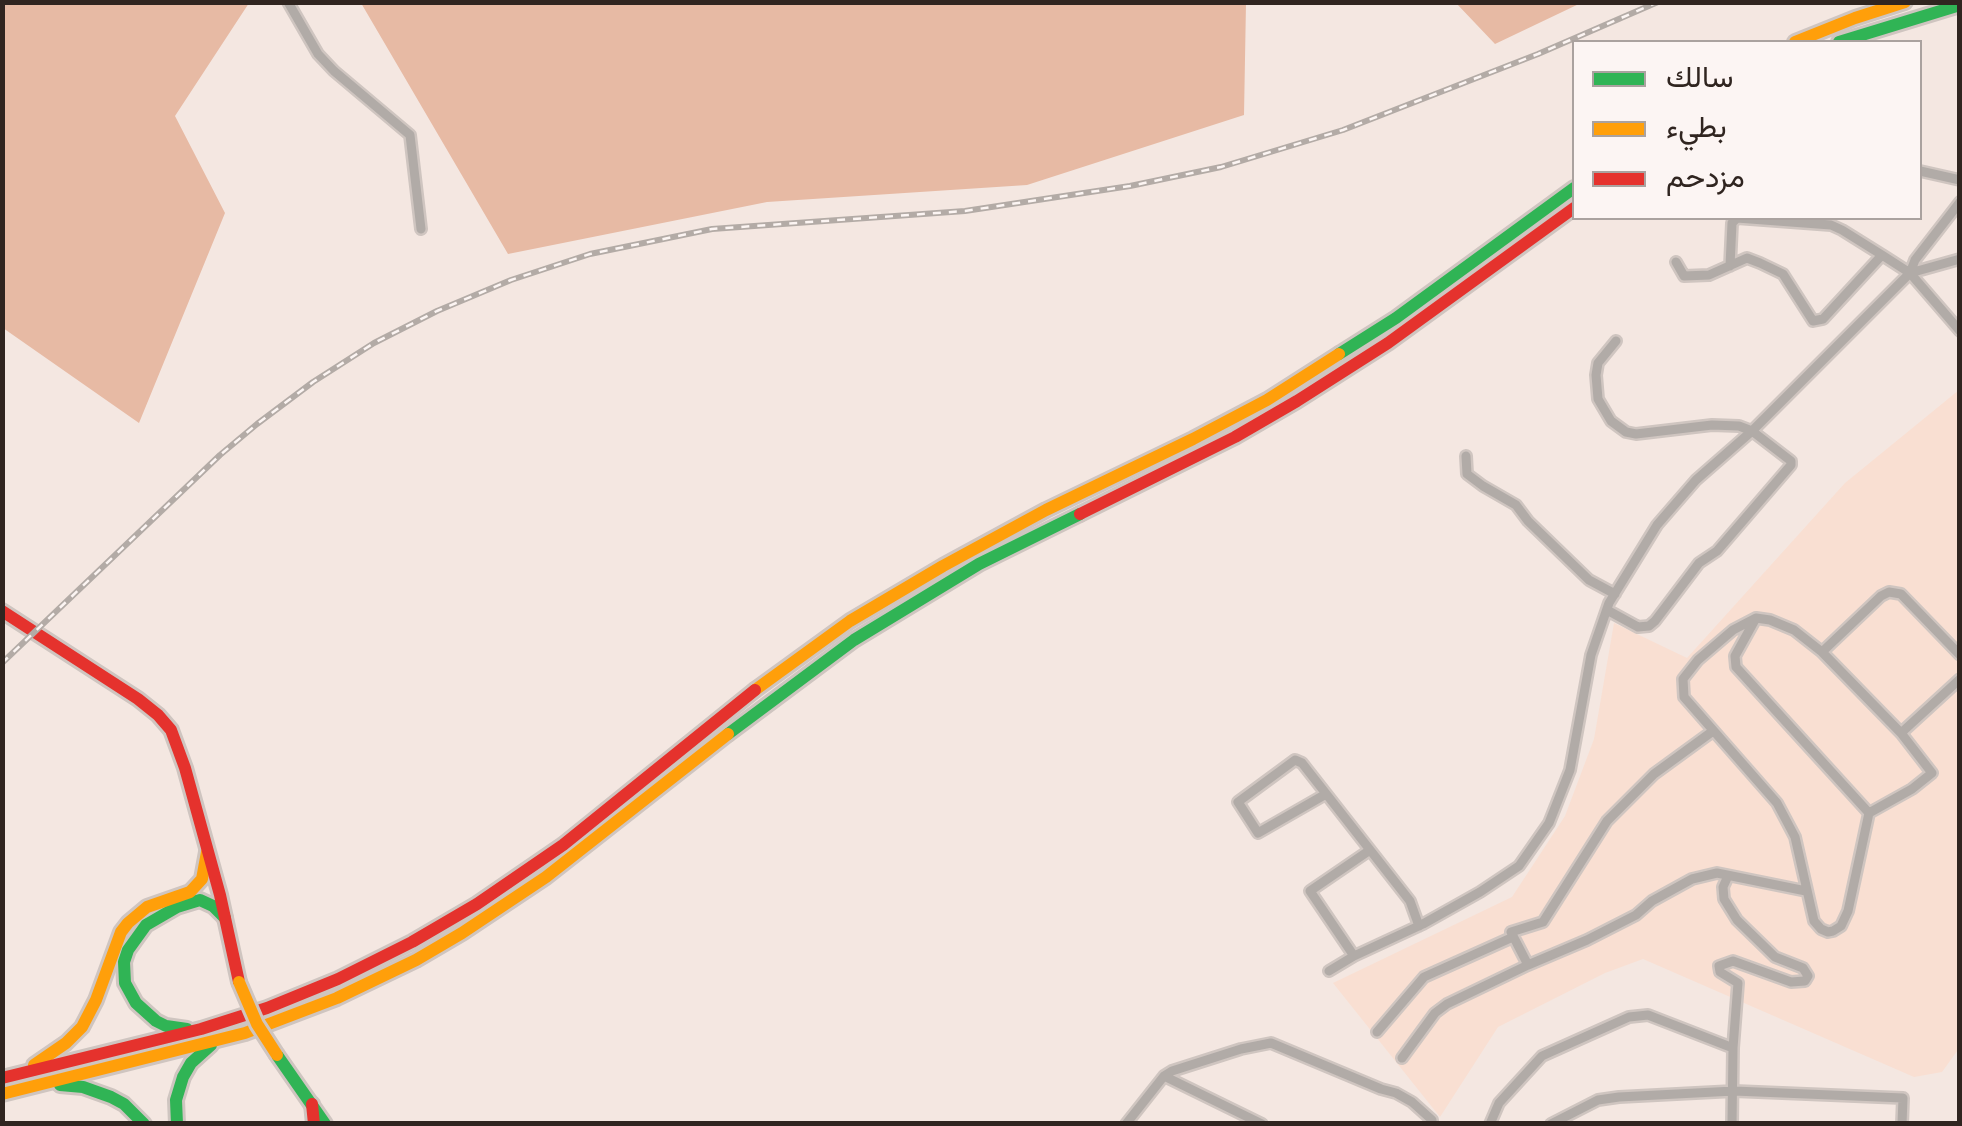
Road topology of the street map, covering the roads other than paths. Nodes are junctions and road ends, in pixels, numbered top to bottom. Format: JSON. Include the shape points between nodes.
{"nodes":[{"id":1,"x":288,"y":2,"type":"edge"},
{"id":2,"x":1905,"y":2,"type":"edge"},
{"id":3,"x":1960,"y":5,"type":"edge"},
{"id":4,"x":1800,"y":40,"type":"edge"},
{"id":5,"x":1845,"y":40,"type":"edge"},
{"id":6,"x":1922,"y":171,"type":"edge"},
{"id":7,"x":1960,"y":180,"type":"edge"},
{"id":8,"x":1572,"y":189,"type":"edge"},
{"id":9,"x":1960,"y":202,"type":"edge"},
{"id":10,"x":1572,"y":209,"type":"edge"},
{"id":11,"x":1735,"y":220,"type":"edge"},
{"id":12,"x":1760,"y":220,"type":"edge"},
{"id":13,"x":420,"y":229,"type":"dead end"},
{"id":14,"x":1882,"y":255,"type":"junction"},
{"id":15,"x":1960,"y":259,"type":"edge"},
{"id":16,"x":1676,"y":262,"type":"dead end"},
{"id":17,"x":1730,"y":266,"type":"junction"},
{"id":18,"x":1910,"y":273,"type":"junction"},
{"id":19,"x":1960,"y":331,"type":"edge"},
{"id":20,"x":1616,"y":342,"type":"dead end"},
{"id":21,"x":1752,"y":431,"type":"junction"},
{"id":22,"x":1466,"y":456,"type":"dead end"},
{"id":23,"x":1615,"y":594,"type":"junction"},
{"id":24,"x":1606,"y":610,"type":"junction"},
{"id":25,"x":2,"y":612,"type":"edge"},
{"id":26,"x":1756,"y":618,"type":"junction"},
{"id":27,"x":1822,"y":652,"type":"junction"},
{"id":28,"x":1960,"y":656,"type":"edge"},
{"id":29,"x":1960,"y":680,"type":"edge"},
{"id":30,"x":1713,"y":731,"type":"junction"},
{"id":31,"x":1901,"y":733,"type":"junction"},
{"id":32,"x":1326,"y":794,"type":"junction"},
{"id":33,"x":1869,"y":812,"type":"junction"},
{"id":34,"x":1370,"y":850,"type":"junction"},
{"id":35,"x":208,"y":852,"type":"junction"},
{"id":36,"x":1728,"y":876,"type":"junction"},
{"id":37,"x":218,"y":890,"type":"junction"},
{"id":38,"x":1806,"y":891,"type":"junction"},
{"id":39,"x":195,"y":896,"type":"junction"},
{"id":40,"x":225,"y":918,"type":"junction"},
{"id":41,"x":1419,"y":926,"type":"junction"},
{"id":42,"x":1513,"y":937,"type":"junction"},
{"id":43,"x":1354,"y":956,"type":"junction"},
{"id":44,"x":1528,"y":965,"type":"junction"},
{"id":45,"x":1329,"y":972,"type":"dead end"},
{"id":46,"x":200,"y":1029,"type":"junction"},
{"id":47,"x":1377,"y":1032,"type":"dead end"},
{"id":48,"x":214,"y":1042,"type":"junction"},
{"id":49,"x":1733,"y":1048,"type":"junction"},
{"id":50,"x":1402,"y":1058,"type":"dead end"},
{"id":51,"x":22,"y":1074,"type":"junction"},
{"id":52,"x":1164,"y":1076,"type":"junction"},
{"id":53,"x":2,"y":1078,"type":"edge"},
{"id":54,"x":36,"y":1086,"type":"junction"},
{"id":55,"x":1734,"y":1091,"type":"junction"},
{"id":56,"x":2,"y":1094,"type":"edge"},
{"id":57,"x":312,"y":1104,"type":"junction"},
{"id":58,"x":144,"y":1124,"type":"edge"},
{"id":59,"x":177,"y":1124,"type":"edge"},
{"id":60,"x":314,"y":1124,"type":"edge"},
{"id":61,"x":325,"y":1124,"type":"edge"},
{"id":62,"x":1126,"y":1124,"type":"edge"},
{"id":63,"x":1262,"y":1124,"type":"edge"},
{"id":64,"x":1432,"y":1124,"type":"edge"},
{"id":65,"x":1490,"y":1124,"type":"edge"},
{"id":66,"x":1551,"y":1124,"type":"edge"},
{"id":67,"x":1732,"y":1124,"type":"edge"},
{"id":68,"x":1902,"y":1124,"type":"edge"}],
"edges":[{"from":1,"to":13,"type":"street","via":[[318,54],[410,135]]},
{"from":2,"to":4,"type":"main road"},
{"from":3,"to":5,"type":"main road"},
{"from":6,"to":7,"type":"street"},
{"from":8,"to":46,"type":"main road","via":[[1396,318],[1267,400],[1046,510],[850,620],[563,845],[477,904],[360,968]]},
{"from":9,"to":18,"type":"street"},
{"from":10,"to":48,"type":"main road","via":[[1296,401],[979,564],[854,640],[546,878],[462,933],[368,984]]},
{"from":11,"to":17,"type":"street"},
{"from":12,"to":14,"type":"street","via":[[1831,226]]},
{"from":14,"to":17,"type":"street","via":[[1823,320],[1813,321],[1783,274],[1747,258]]},
{"from":14,"to":18,"type":"street"},
{"from":15,"to":18,"type":"street"},
{"from":16,"to":17,"type":"street","via":[[1684,276]]},
{"from":18,"to":19,"type":"street"},
{"from":18,"to":21,"type":"street"},
{"from":20,"to":21,"type":"street","via":[[1598,363],[1598,398],[1626,432],[1712,425]]},
{"from":21,"to":23,"type":"street","via":[[1657,524]]},
{"from":21,"to":24,"type":"street","via":[[1791,461],[1785,474],[1649,626]]},
{"from":22,"to":23,"type":"street","via":[[1467,474],[1516,504],[1590,580]]},
{"from":23,"to":24,"type":"street"},
{"from":24,"to":41,"type":"street","via":[[1570,770],[1548,824],[1518,866]]},
{"from":25,"to":35,"type":"main road","via":[[166,723]]},
{"from":26,"to":27,"type":"street","via":[[1794,630]]},
{"from":26,"to":30,"type":"street","via":[[1732,630],[1683,679],[1684,697]]},
{"from":26,"to":33,"type":"street","via":[[1735,656],[1736,667]]},
{"from":27,"to":28,"type":"street","via":[[1889,592],[1901,594]]},
{"from":27,"to":31,"type":"street"},
{"from":29,"to":31,"type":"street"},
{"from":30,"to":38,"type":"street","via":[[1786,817]]},
{"from":30,"to":42,"type":"street","via":[[1624,802],[1543,922],[1511,932]]},
{"from":31,"to":33,"type":"street","via":[[1932,773]]},
{"from":32,"to":32,"type":"street","via":[[1295,760],[1238,802],[1258,833]]},
{"from":32,"to":34,"type":"street"},
{"from":33,"to":38,"type":"street","via":[[1840,926],[1821,929]]},
{"from":34,"to":41,"type":"street","via":[[1410,901]]},
{"from":34,"to":43,"type":"street","via":[[1310,890]]},
{"from":35,"to":37,"type":"main road"},
{"from":35,"to":39,"type":"main road"},
{"from":36,"to":38,"type":"street"},
{"from":36,"to":44,"type":"street","via":[[1692,879],[1636,915]]},
{"from":36,"to":49,"type":"street","via":[[1724,899],[1737,920],[1775,957],[1808,976],[1791,982],[1733,961],[1719,966],[1738,983]]},
{"from":37,"to":39,"type":"main road"},
{"from":37,"to":40,"type":"main road"},
{"from":39,"to":40,"type":"main road"},
{"from":39,"to":46,"type":"main road","via":[[146,925],[128,950],[124,973],[145,1013],[166,1026]]},
{"from":39,"to":51,"type":"main road","via":[[147,908],[128,923],[82,1027]]},
{"from":40,"to":57,"type":"main road","bridge":true,"via":[[239,982],[257,1024]]},
{"from":41,"to":43,"type":"street"},
{"from":42,"to":44,"type":"street"},
{"from":42,"to":47,"type":"street","via":[[1424,977]]},
{"from":43,"to":45,"type":"street"},
{"from":44,"to":50,"type":"street","via":[[1446,1004]]},
{"from":46,"to":51,"type":"main road"},
{"from":48,"to":54,"type":"main road"},
{"from":48,"to":59,"type":"main road","via":[[183,1077]]},
{"from":49,"to":55,"type":"street"},
{"from":49,"to":65,"type":"street","via":[[1648,1015],[1628,1017],[1542,1056],[1499,1103]]},
{"from":51,"to":53,"type":"main road"},
{"from":52,"to":62,"type":"street"},
{"from":52,"to":63,"type":"street"},
{"from":52,"to":64,"type":"street","via":[[1270,1043],[1396,1093]]},
{"from":54,"to":56,"type":"main road"},
{"from":54,"to":58,"type":"main road","via":[[98,1092]]},
{"from":55,"to":66,"type":"street","via":[[1620,1096]]},
{"from":55,"to":67,"type":"street"},
{"from":55,"to":68,"type":"street","via":[[1903,1098]]},
{"from":57,"to":60,"type":"main road"},
{"from":57,"to":61,"type":"main road"}]}
